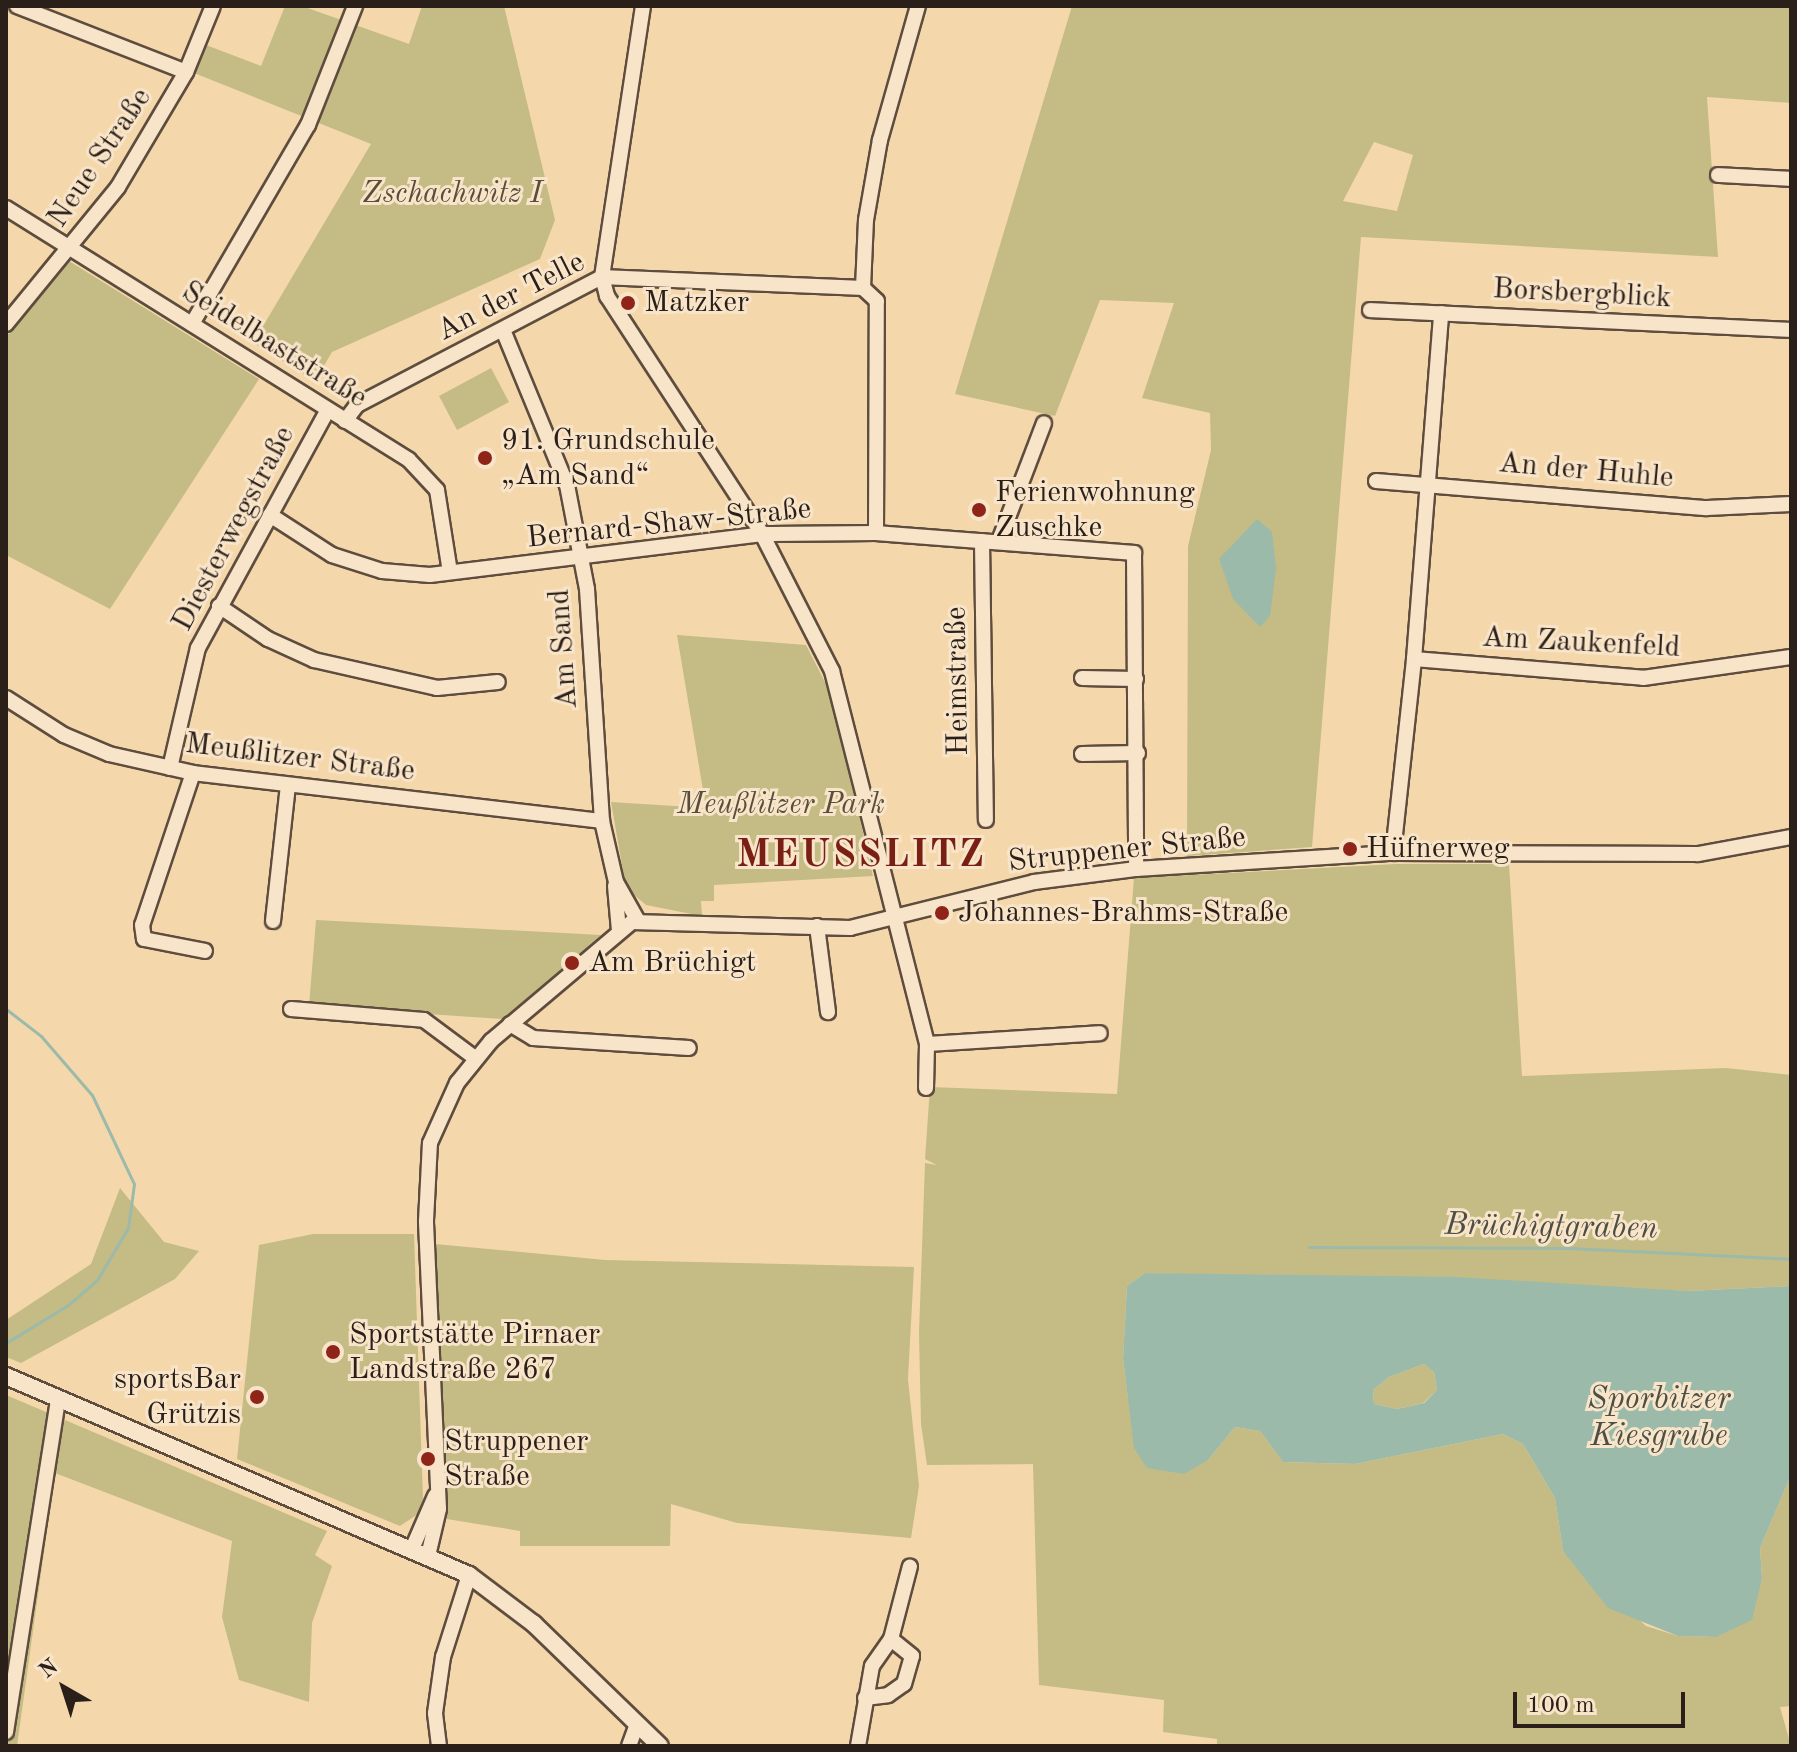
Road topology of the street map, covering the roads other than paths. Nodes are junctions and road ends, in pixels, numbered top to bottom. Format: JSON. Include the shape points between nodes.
{"nodes":[{"id":1,"x":17,"y":6,"type":"edge"},
{"id":2,"x":213,"y":6,"type":"edge"},
{"id":3,"x":355,"y":6,"type":"edge"},
{"id":4,"x":643,"y":6,"type":"edge"},
{"id":5,"x":918,"y":6,"type":"edge"},
{"id":6,"x":186,"y":72,"type":"junction"},
{"id":7,"x":1718,"y":175,"type":"dead end"},
{"id":8,"x":1791,"y":179,"type":"edge"},
{"id":9,"x":6,"y":208,"type":"edge"},
{"id":10,"x":70,"y":250,"type":"junction"},
{"id":11,"x":602,"y":277,"type":"junction"},
{"id":12,"x":863,"y":288,"type":"junction"},
{"id":13,"x":1370,"y":310,"type":"dead end"},
{"id":14,"x":1441,"y":313,"type":"junction"},
{"id":15,"x":6,"y":324,"type":"edge"},
{"id":16,"x":192,"y":324,"type":"junction"},
{"id":17,"x":503,"y":330,"type":"junction"},
{"id":18,"x":1791,"y":330,"type":"edge"},
{"id":19,"x":328,"y":410,"type":"junction"},
{"id":20,"x":345,"y":421,"type":"junction"},
{"id":21,"x":1044,"y":423,"type":"dead end"},
{"id":22,"x":1376,"y":481,"type":"dead end"},
{"id":23,"x":1427,"y":482,"type":"junction"},
{"id":24,"x":1791,"y":504,"type":"edge"},
{"id":25,"x":270,"y":515,"type":"junction"},
{"id":26,"x":876,"y":533,"type":"junction"},
{"id":27,"x":762,"y":534,"type":"junction"},
{"id":28,"x":982,"y":541,"type":"junction"},
{"id":29,"x":999,"y":541,"type":"junction"},
{"id":30,"x":582,"y":557,"type":"junction"},
{"id":31,"x":450,"y":572,"type":"junction"},
{"id":32,"x":219,"y":606,"type":"junction"},
{"id":33,"x":1791,"y":657,"type":"edge"},
{"id":34,"x":1414,"y":659,"type":"junction"},
{"id":35,"x":1082,"y":678,"type":"dead end"},
{"id":36,"x":1136,"y":679,"type":"junction"},
{"id":37,"x":498,"y":682,"type":"dead end"},
{"id":38,"x":6,"y":698,"type":"edge"},
{"id":39,"x":1138,"y":753,"type":"junction"},
{"id":40,"x":1082,"y":754,"type":"dead end"},
{"id":41,"x":170,"y":768,"type":"junction"},
{"id":42,"x":193,"y":773,"type":"junction"},
{"id":43,"x":288,"y":785,"type":"junction"},
{"id":44,"x":986,"y":820,"type":"dead end"},
{"id":45,"x":602,"y":821,"type":"junction"},
{"id":46,"x":1791,"y":837,"type":"edge"},
{"id":47,"x":1393,"y":853,"type":"junction"},
{"id":48,"x":1136,"y":869,"type":"junction"},
{"id":49,"x":616,"y":882,"type":"junction"},
{"id":50,"x":893,"y":920,"type":"junction"},
{"id":51,"x":273,"y":921,"type":"dead end"},
{"id":52,"x":638,"y":921,"type":"junction"},
{"id":53,"x":817,"y":926,"type":"junction"},
{"id":54,"x":619,"y":931,"type":"junction"},
{"id":55,"x":205,"y":951,"type":"dead end"},
{"id":56,"x":291,"y":1009,"type":"dead end"},
{"id":57,"x":828,"y":1012,"type":"dead end"},
{"id":58,"x":510,"y":1024,"type":"junction"},
{"id":59,"x":1100,"y":1033,"type":"dead end"},
{"id":60,"x":927,"y":1044,"type":"junction"},
{"id":61,"x":689,"y":1048,"type":"dead end"},
{"id":62,"x":475,"y":1058,"type":"junction"},
{"id":63,"x":926,"y":1088,"type":"dead end"},
{"id":64,"x":6,"y":1376,"type":"edge"},
{"id":65,"x":58,"y":1400,"type":"junction"},
{"id":66,"x":437,"y":1492,"type":"junction"},
{"id":67,"x":412,"y":1549,"type":"junction"},
{"id":68,"x":428,"y":1556,"type":"junction"},
{"id":69,"x":910,"y":1566,"type":"dead end"},
{"id":70,"x":469,"y":1575,"type":"junction"},
{"id":71,"x":891,"y":1639,"type":"junction"},
{"id":72,"x":865,"y":1698,"type":"junction"},
{"id":73,"x":637,"y":1724,"type":"junction"},
{"id":74,"x":6,"y":1732,"type":"edge"},
{"id":75,"x":439,"y":1746,"type":"edge"},
{"id":76,"x":629,"y":1746,"type":"edge"},
{"id":77,"x":660,"y":1746,"type":"edge"},
{"id":78,"x":858,"y":1746,"type":"edge"}],
"edges":[{"from":1,"to":6,"type":"street"},
{"from":2,"to":6,"type":"street","name":"Neue Straße"},
{"from":3,"to":16,"type":"street","via":[[308,125]]},
{"from":4,"to":11,"type":"street"},
{"from":5,"to":12,"type":"street","via":[[880,140],[866,220]]},
{"from":6,"to":10,"type":"street","name":"Neue Straße","via":[[118,187]]},
{"from":7,"to":8,"type":"street"},
{"from":9,"to":10,"type":"street","name":"Seidelbaststraße"},
{"from":10,"to":15,"type":"street","name":"Neue Straße"},
{"from":10,"to":16,"type":"street","name":"Seidelbaststraße"},
{"from":11,"to":12,"type":"street","name":"An der Telle"},
{"from":11,"to":17,"type":"street","name":"An der Telle"},
{"from":11,"to":27,"type":"street","via":[[607,296]]},
{"from":12,"to":26,"type":"street","via":[[877,301]]},
{"from":13,"to":14,"type":"street","name":"Borsbergblick"},
{"from":14,"to":18,"type":"street","name":"Borsbergblick"},
{"from":14,"to":23,"type":"street"},
{"from":16,"to":19,"type":"street","name":"Seidelbaststraße"},
{"from":17,"to":20,"type":"street","name":"An der Telle","via":[[357,405]]},
{"from":17,"to":30,"type":"street","name":"Am Sand","via":[[543,416],[567,485]]},
{"from":19,"to":20,"type":"street","name":"Seidelbaststraße"},
{"from":19,"to":25,"type":"street","name":"Diesterwegstraße"},
{"from":20,"to":31,"type":"street","name":"Seidelbaststraße","via":[[409,460],[437,490]]},
{"from":21,"to":29,"type":"street"},
{"from":22,"to":23,"type":"street","name":"An der Huhle"},
{"from":23,"to":24,"type":"street","name":"An der Huhle","via":[[1707,508]]},
{"from":23,"to":34,"type":"street"},
{"from":25,"to":31,"type":"street","name":"Bernard-Shaw-Straße","via":[[332,555],[382,571]]},
{"from":25,"to":32,"type":"street","name":"Diesterwegstraße"},
{"from":26,"to":27,"type":"street","name":"Bernard-Shaw-Straße"},
{"from":26,"to":28,"type":"street","name":"Bernard-Shaw-Straße"},
{"from":27,"to":30,"type":"street","name":"Bernard-Shaw-Straße"},
{"from":27,"to":50,"type":"street","via":[[839,690]]},
{"from":28,"to":29,"type":"street","name":"Bernard-Shaw-Straße"},
{"from":28,"to":44,"type":"street","name":"Heimstraße"},
{"from":29,"to":36,"type":"street","name":"Bernard-Shaw-Straße","via":[[1134,553]]},
{"from":30,"to":31,"type":"street","name":"Bernard-Shaw-Straße"},
{"from":30,"to":45,"type":"street","name":"Am Sand"},
{"from":32,"to":37,"type":"street","via":[[268,639],[314,660],[437,688]]},
{"from":32,"to":41,"type":"street","name":"Diesterwegstraße","via":[[198,648]]},
{"from":33,"to":34,"type":"street","name":"Am Zaukenfeld","via":[[1643,678]]},
{"from":34,"to":47,"type":"street"},
{"from":35,"to":36,"type":"street"},
{"from":36,"to":39,"type":"street"},
{"from":38,"to":41,"type":"street","name":"Meußlitzer Straße","via":[[98,750]]},
{"from":39,"to":40,"type":"street"},
{"from":39,"to":48,"type":"street"},
{"from":41,"to":42,"type":"street","name":"Meußlitzer Straße"},
{"from":42,"to":43,"type":"street","name":"Meußlitzer Straße"},
{"from":42,"to":55,"type":"street","via":[[142,925],[144,939]]},
{"from":43,"to":45,"type":"street","name":"Meußlitzer Straße"},
{"from":43,"to":51,"type":"street"},
{"from":45,"to":49,"type":"street","name":"Am Sand"},
{"from":46,"to":47,"type":"street","name":"Struppener Straße","via":[[1698,854]]},
{"from":47,"to":48,"type":"street","name":"Struppener Straße"},
{"from":48,"to":50,"type":"street","name":"Struppener Straße","via":[[1034,882]]},
{"from":49,"to":52,"type":"street","name":"Am Sand"},
{"from":49,"to":54,"type":"street","name":"Am Sand"},
{"from":50,"to":53,"type":"street","name":"Struppener Straße","via":[[850,928]]},
{"from":50,"to":60,"type":"street"},
{"from":52,"to":53,"type":"street","name":"Struppener Straße"},
{"from":52,"to":54,"type":"street","name":"Struppener Straße"},
{"from":53,"to":57,"type":"street"},
{"from":54,"to":58,"type":"street","name":"Struppener Straße"},
{"from":56,"to":62,"type":"street","via":[[424,1020]]},
{"from":58,"to":61,"type":"street","via":[[533,1038]]},
{"from":58,"to":62,"type":"street","name":"Struppener Straße"},
{"from":59,"to":60,"type":"street"},
{"from":60,"to":63,"type":"street"},
{"from":62,"to":66,"type":"street","name":"Struppener Straße","via":[[445,1105],[427,1156]]},
{"from":64,"to":65,"type":"street"},
{"from":65,"to":67,"type":"street"},
{"from":65,"to":74,"type":"street"},
{"from":66,"to":67,"type":"street","name":"Struppener Straße"},
{"from":66,"to":68,"type":"street","name":"Struppener Straße","via":[[438,1531]]},
{"from":67,"to":68,"type":"street"},
{"from":68,"to":70,"type":"street"},
{"from":69,"to":71,"type":"street"},
{"from":70,"to":73,"type":"street","via":[[534,1624]]},
{"from":70,"to":75,"type":"street","via":[[443,1657],[435,1713]]},
{"from":71,"to":72,"type":"street","via":[[872,1666]]},
{"from":71,"to":72,"type":"street","via":[[912,1656],[904,1684],[888,1695]]},
{"from":72,"to":78,"type":"street"},
{"from":73,"to":76,"type":"street"},
{"from":73,"to":77,"type":"street"}]}
